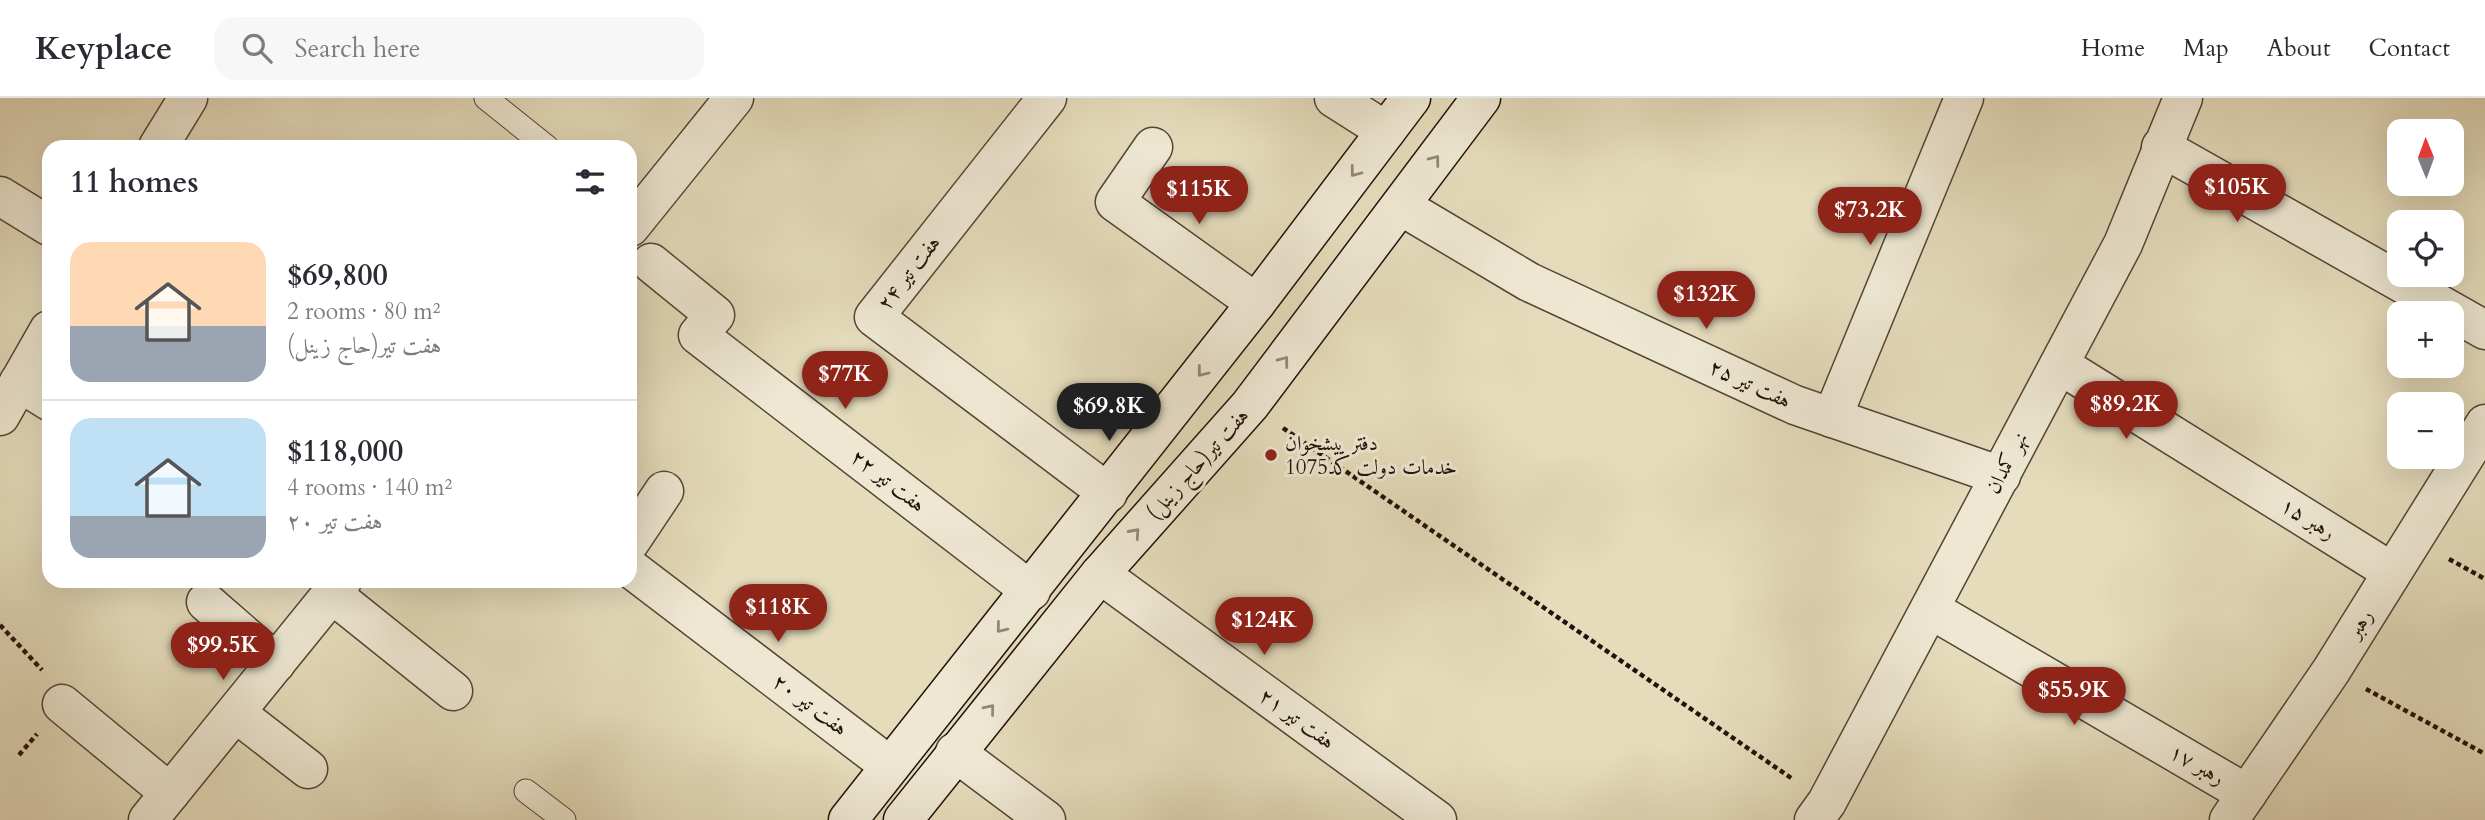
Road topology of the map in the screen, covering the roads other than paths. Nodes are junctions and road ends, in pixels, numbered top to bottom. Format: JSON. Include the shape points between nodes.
{"nodes":[{"id":1,"x":188,"y":98,"type":"edge"},
{"id":2,"x":485,"y":98,"type":"edge"},
{"id":3,"x":734,"y":98,"type":"edge"},
{"id":4,"x":1047,"y":98,"type":"edge"},
{"id":5,"x":1334,"y":98,"type":"edge"},
{"id":6,"x":1411,"y":98,"type":"edge"},
{"id":7,"x":1481,"y":98,"type":"edge"},
{"id":8,"x":1964,"y":98,"type":"edge"},
{"id":9,"x":2183,"y":98,"type":"edge"},
{"id":10,"x":1386,"y":131,"type":"junction"},
{"id":11,"x":162,"y":140,"type":"edge"},
{"id":12,"x":538,"y":140,"type":"edge"},
{"id":13,"x":1153,"y":147,"type":"dead end"},
{"id":14,"x":2161,"y":147,"type":"junction"},
{"id":15,"x":0,"y":196,"type":"edge"},
{"id":16,"x":1401,"y":206,"type":"junction"},
{"id":17,"x":637,"y":214,"type":"edge"},
{"id":18,"x":42,"y":222,"type":"edge"},
{"id":19,"x":651,"y":263,"type":"dead end"},
{"id":20,"x":1256,"y":303,"type":"junction"},
{"id":21,"x":2485,"y":330,"type":"edge"},
{"id":22,"x":42,"y":359,"type":"edge"},
{"id":23,"x":2060,"y":365,"type":"junction"},
{"id":24,"x":34,"y":392,"type":"edge"},
{"id":25,"x":0,"y":416,"type":"edge"},
{"id":26,"x":1832,"y":418,"type":"junction"},
{"id":27,"x":2485,"y":424,"type":"edge"},
{"id":28,"x":2001,"y":476,"type":"junction"},
{"id":29,"x":664,"y":491,"type":"dead end"},
{"id":30,"x":1108,"y":493,"type":"junction"},
{"id":31,"x":637,"y":532,"type":"edge"},
{"id":32,"x":2392,"y":572,"type":"junction"},
{"id":33,"x":637,"y":573,"type":"edge"},
{"id":34,"x":1100,"y":573,"type":"junction"},
{"id":35,"x":336,"y":588,"type":"edge"},
{"id":36,"x":338,"y":588,"type":"edge"},
{"id":37,"x":1031,"y":591,"type":"junction"},
{"id":38,"x":205,"y":602,"type":"dead end"},
{"id":39,"x":1930,"y":609,"type":"junction"},
{"id":40,"x":276,"y":663,"type":"junction"},
{"id":41,"x":453,"y":691,"type":"dead end"},
{"id":42,"x":62,"y":704,"type":"road end"},
{"id":43,"x":236,"y":713,"type":"junction"},
{"id":44,"x":955,"y":752,"type":"junction"},
{"id":45,"x":890,"y":766,"type":"junction"},
{"id":46,"x":308,"y":769,"type":"dead end"},
{"id":47,"x":526,"y":791,"type":"dead end"},
{"id":48,"x":159,"y":806,"type":"edge"},
{"id":49,"x":2238,"y":807,"type":"edge"},
{"id":50,"x":1820,"y":811,"type":"edge"},
{"id":51,"x":564,"y":820,"type":"edge"},
{"id":52,"x":848,"y":820,"type":"edge"},
{"id":53,"x":903,"y":820,"type":"edge"},
{"id":54,"x":1046,"y":820,"type":"edge"},
{"id":55,"x":1437,"y":820,"type":"edge"}],
"edges":[{"from":1,"to":11,"type":"street"},
{"from":2,"to":12,"type":"lane"},
{"from":3,"to":17,"type":"street"},
{"from":4,"to":30,"type":"street","name":"هفت تیر ۲۴","via":[[863,311]]},
{"from":5,"to":10,"type":"street"},
{"from":6,"to":10,"type":"street"},
{"from":16,"to":7,"type":"street","name":"هفت تیر(حاج زینل)","one_way":true},
{"from":8,"to":26,"type":"street"},
{"from":9,"to":14,"type":"street","name":"نهر کمدان"},
{"from":10,"to":20,"type":"street","one_way":true},
{"from":13,"to":20,"type":"street","via":[[1115,202]]},
{"from":14,"to":21,"type":"street"},
{"from":14,"to":23,"type":"street","name":"نهر کمدان","via":[[2123,244]]},
{"from":15,"to":18,"type":"street"},
{"from":16,"to":26,"type":"street","name":"هفت تیر ۲۵","via":[[1530,282]]},
{"from":34,"to":16,"type":"street","name":"هفت تیر(حاج زینل)","one_way":true,"via":[[1250,405]]},
{"from":19,"to":37,"type":"street","name":"هفت تیر ۲۲","via":[[715,315],[698,335]]},
{"from":20,"to":30,"type":"street","one_way":true},
{"from":22,"to":24,"type":"street"},
{"from":23,"to":28,"type":"street","name":"نهر کمدان"},
{"from":23,"to":32,"type":"street","name":"رهبر ۱۵"},
{"from":24,"to":25,"type":"street"},
{"from":26,"to":28,"type":"street","name":"هفت تیر ۲۵"},
{"from":27,"to":32,"type":"street","name":"رهبر"},
{"from":28,"to":39,"type":"street","name":"نهر کمدان"},
{"from":29,"to":31,"type":"street"},
{"from":30,"to":37,"type":"street"},
{"from":32,"to":49,"type":"street","name":"رهبر"},
{"from":33,"to":45,"type":"street","name":"هفت تیر ۲۰"},
{"from":44,"to":34,"type":"street","name":"هفت تیر(حاج زینل)","one_way":true},
{"from":34,"to":55,"type":"street","name":"هفت تیر ۲۱"},
{"from":35,"to":40,"type":"street"},
{"from":36,"to":41,"type":"street"},
{"from":37,"to":45,"type":"street","one_way":true},
{"from":38,"to":40,"type":"street"},
{"from":39,"to":49,"type":"street","name":"رهبر ۱۷"},
{"from":39,"to":50,"type":"street","name":"نهر کمدان"},
{"from":40,"to":43,"type":"street"},
{"from":42,"to":48,"type":"street"},
{"from":43,"to":46,"type":"street"},
{"from":43,"to":48,"type":"street"},
{"from":44,"to":53,"type":"street","name":"هفت تیر(حاج زینل)"},
{"from":44,"to":54,"type":"street"},
{"from":45,"to":52,"type":"street"},
{"from":47,"to":51,"type":"lane"}]}
